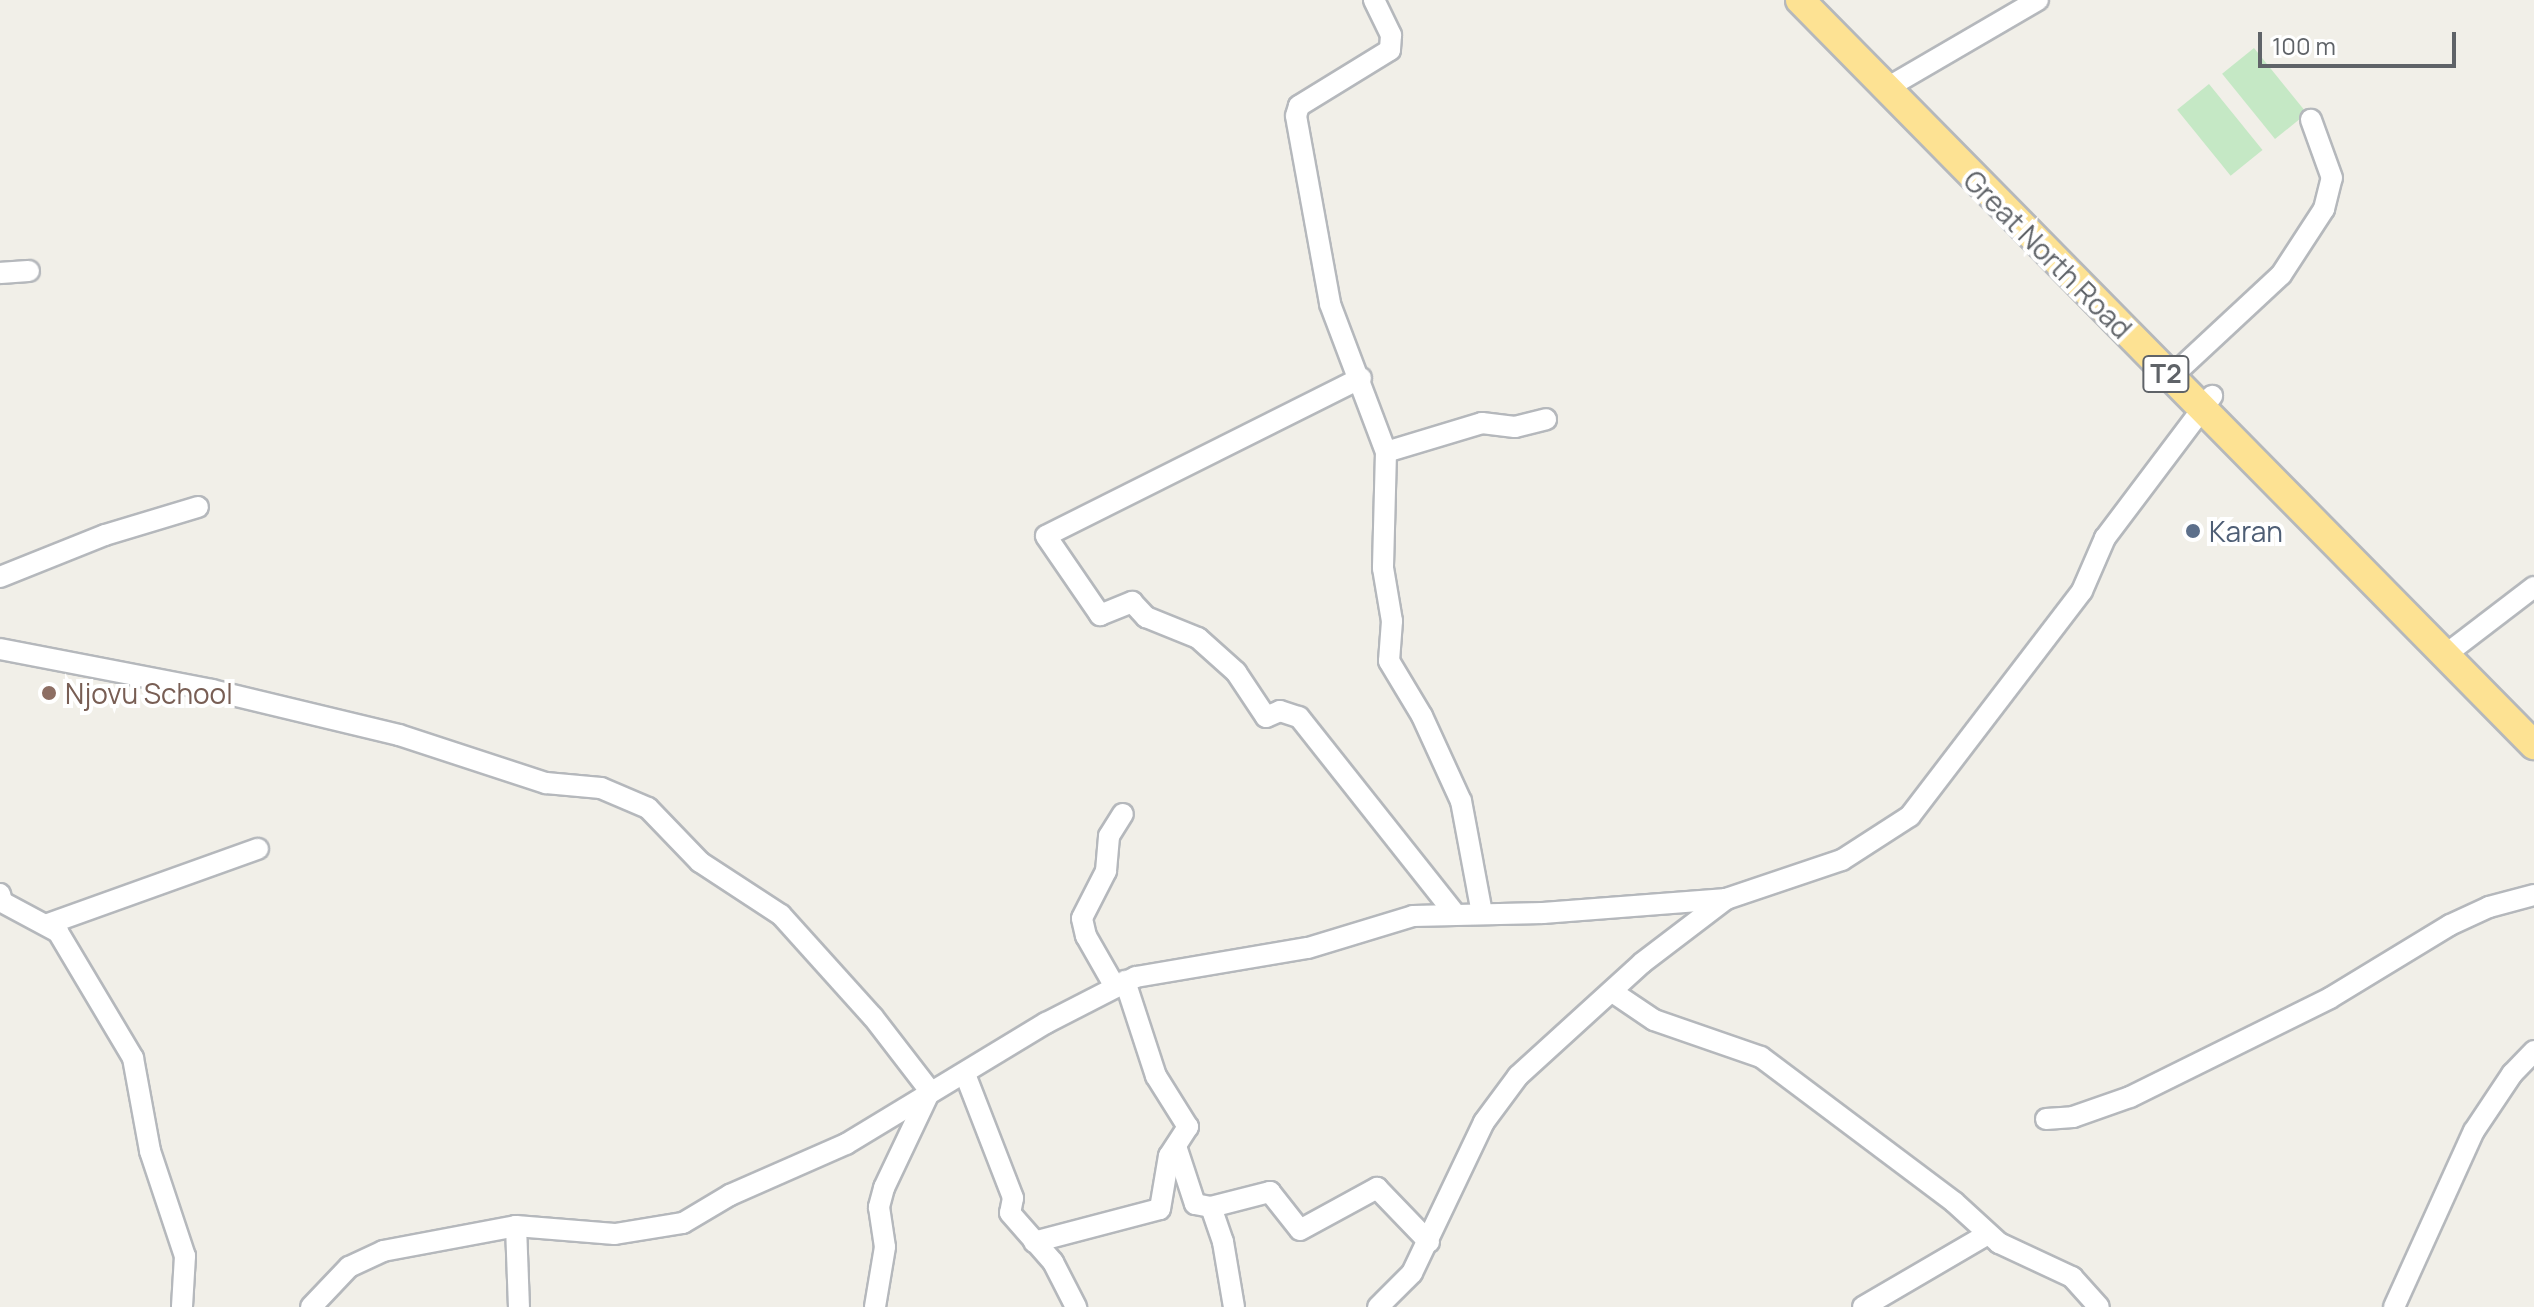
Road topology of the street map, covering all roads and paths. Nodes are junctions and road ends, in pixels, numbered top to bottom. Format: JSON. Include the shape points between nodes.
{"nodes":[{"id":1,"x":1374,"y":0,"type":"edge"},
{"id":2,"x":1800,"y":0,"type":"edge"},
{"id":3,"x":1818,"y":0,"type":"edge"},
{"id":4,"x":2038,"y":0,"type":"edge"},
{"id":5,"x":1891,"y":85,"type":"junction"},
{"id":6,"x":2311,"y":120,"type":"dead end"},
{"id":7,"x":29,"y":271,"type":"dead end"},
{"id":8,"x":0,"y":273,"type":"edge"},
{"id":9,"x":2177,"y":373,"type":"junction"},
{"id":10,"x":1361,"y":378,"type":"junction"},
{"id":11,"x":2206,"y":402,"type":"junction"},
{"id":12,"x":1546,"y":419,"type":"dead end"},
{"id":13,"x":1386,"y":452,"type":"junction"},
{"id":14,"x":198,"y":507,"type":"dead end"},
{"id":15,"x":0,"y":577,"type":"edge"},
{"id":16,"x":2534,"y":587,"type":"edge"},
{"id":17,"x":0,"y":649,"type":"edge"},
{"id":18,"x":2452,"y":649,"type":"junction"},
{"id":19,"x":2534,"y":720,"type":"edge"},
{"id":20,"x":2534,"y":745,"type":"edge"},
{"id":21,"x":1123,"y":814,"type":"dead end"},
{"id":22,"x":258,"y":849,"type":"dead end"},
{"id":23,"x":0,"y":894,"type":"edge"},
{"id":24,"x":2534,"y":895,"type":"edge"},
{"id":25,"x":1726,"y":899,"type":"junction"},
{"id":26,"x":1482,"y":913,"type":"junction"},
{"id":27,"x":1455,"y":914,"type":"junction"},
{"id":28,"x":48,"y":924,"type":"junction"},
{"id":29,"x":1119,"y":983,"type":"junction"},
{"id":30,"x":1614,"y":993,"type":"junction"},
{"id":31,"x":2534,"y":1051,"type":"edge"},
{"id":32,"x":965,"y":1074,"type":"junction"},
{"id":33,"x":930,"y":1091,"type":"junction"},
{"id":34,"x":2046,"y":1119,"type":"dead end"},
{"id":35,"x":1176,"y":1146,"type":"junction"},
{"id":36,"x":1211,"y":1207,"type":"junction"},
{"id":37,"x":516,"y":1226,"type":"junction"},
{"id":38,"x":1988,"y":1234,"type":"junction"},
{"id":39,"x":1034,"y":1242,"type":"junction"},
{"id":40,"x":1429,"y":1242,"type":"junction"},
{"id":41,"x":182,"y":1307,"type":"edge"},
{"id":42,"x":311,"y":1307,"type":"edge"},
{"id":43,"x":519,"y":1307,"type":"edge"},
{"id":44,"x":875,"y":1307,"type":"edge"},
{"id":45,"x":1076,"y":1307,"type":"edge"},
{"id":46,"x":1234,"y":1307,"type":"edge"},
{"id":47,"x":1378,"y":1307,"type":"edge"},
{"id":48,"x":1863,"y":1307,"type":"edge"},
{"id":49,"x":2099,"y":1307,"type":"edge"},
{"id":50,"x":2394,"y":1307,"type":"edge"}],
"edges":[{"from":1,"to":10,"type":"street","via":[[1391,35],[1390,50],[1296,112],[1326,290]]},
{"from":2,"to":5,"type":"highway","name":"Great North Road","number":"T2"},
{"from":3,"to":5,"type":"highway","name":"Great North Road","number":"T2"},
{"from":4,"to":5,"type":"street"},
{"from":5,"to":9,"type":"highway","name":"Great North Road","number":"T2"},
{"from":6,"to":9,"type":"street","via":[[2332,178],[2324,209],[2281,275]]},
{"from":7,"to":8,"type":"street"},
{"from":9,"to":11,"type":"highway","name":"Great North Road","number":"T2"},
{"from":10,"to":13,"type":"street"},
{"from":10,"to":27,"type":"street","via":[[1046,536],[1100,615],[1132,602],[1146,617],[1198,638],[1236,672],[1266,717],[1280,711],[1299,717]]},
{"from":11,"to":18,"type":"highway","name":"Great North Road","number":"T2"},
{"from":11,"to":25,"type":"street","via":[[2105,538],[2082,591],[1910,816],[1842,860]]},
{"from":12,"to":13,"type":"street","via":[[1515,427],[1482,423]]},
{"from":13,"to":26,"type":"street","via":[[1383,568],[1392,621],[1389,661],[1422,716],[1461,801]]},
{"from":14,"to":15,"type":"street","via":[[105,535]]},
{"from":16,"to":18,"type":"street"},
{"from":17,"to":33,"type":"street","via":[[226,693],[399,735],[546,783],[601,788],[634,800],[700,862],[781,915],[873,1017]]},
{"from":18,"to":19,"type":"highway","name":"Great North Road","number":"T2"},
{"from":18,"to":20,"type":"highway","name":"Great North Road","number":"T2"},
{"from":21,"to":29,"type":"street","via":[[1109,836],[1106,871],[1082,918],[1086,936]]},
{"from":22,"to":28,"type":"street"},
{"from":23,"to":28,"type":"street","via":[[2,902]]},
{"from":24,"to":34,"type":"street","via":[[2450,925],[2330,998],[2130,1097],[2073,1117]]},
{"from":25,"to":26,"type":"street"},
{"from":25,"to":30,"type":"street","via":[[1642,963]]},
{"from":26,"to":27,"type":"street"},
{"from":27,"to":29,"type":"street","via":[[1389,920],[1308,948],[1166,969]]},
{"from":28,"to":41,"type":"street","via":[[67,944],[138,1072],[150,1151],[185,1256]]},
{"from":29,"to":32,"type":"street"},
{"from":29,"to":35,"type":"street","via":[[1156,1076],[1188,1127]]},
{"from":30,"to":38,"type":"street","via":[[1654,1020],[1761,1057]]},
{"from":30,"to":40,"type":"street","via":[[1505,1091],[1484,1122]]},
{"from":31,"to":50,"type":"street","via":[[2474,1131]]},
{"from":32,"to":33,"type":"street"},
{"from":32,"to":39,"type":"street","via":[[1013,1198],[1010,1213]]},
{"from":33,"to":37,"type":"street","via":[[846,1144],[730,1195],[683,1223],[615,1234]]},
{"from":33,"to":44,"type":"street","via":[[879,1207],[884,1265]]},
{"from":35,"to":36,"type":"street","via":[[1195,1204]]},
{"from":35,"to":39,"type":"street","via":[[1160,1209]]},
{"from":36,"to":40,"type":"street","via":[[1270,1192],[1300,1230],[1377,1188]]},
{"from":36,"to":46,"type":"street"},
{"from":37,"to":42,"type":"street","via":[[365,1257],[334,1279]]},
{"from":37,"to":43,"type":"street"},
{"from":38,"to":48,"type":"street"},
{"from":38,"to":49,"type":"street","via":[[2072,1277]]},
{"from":39,"to":45,"type":"street","via":[[1053,1262]]},
{"from":40,"to":47,"type":"street","via":[[1412,1273]]}]}
